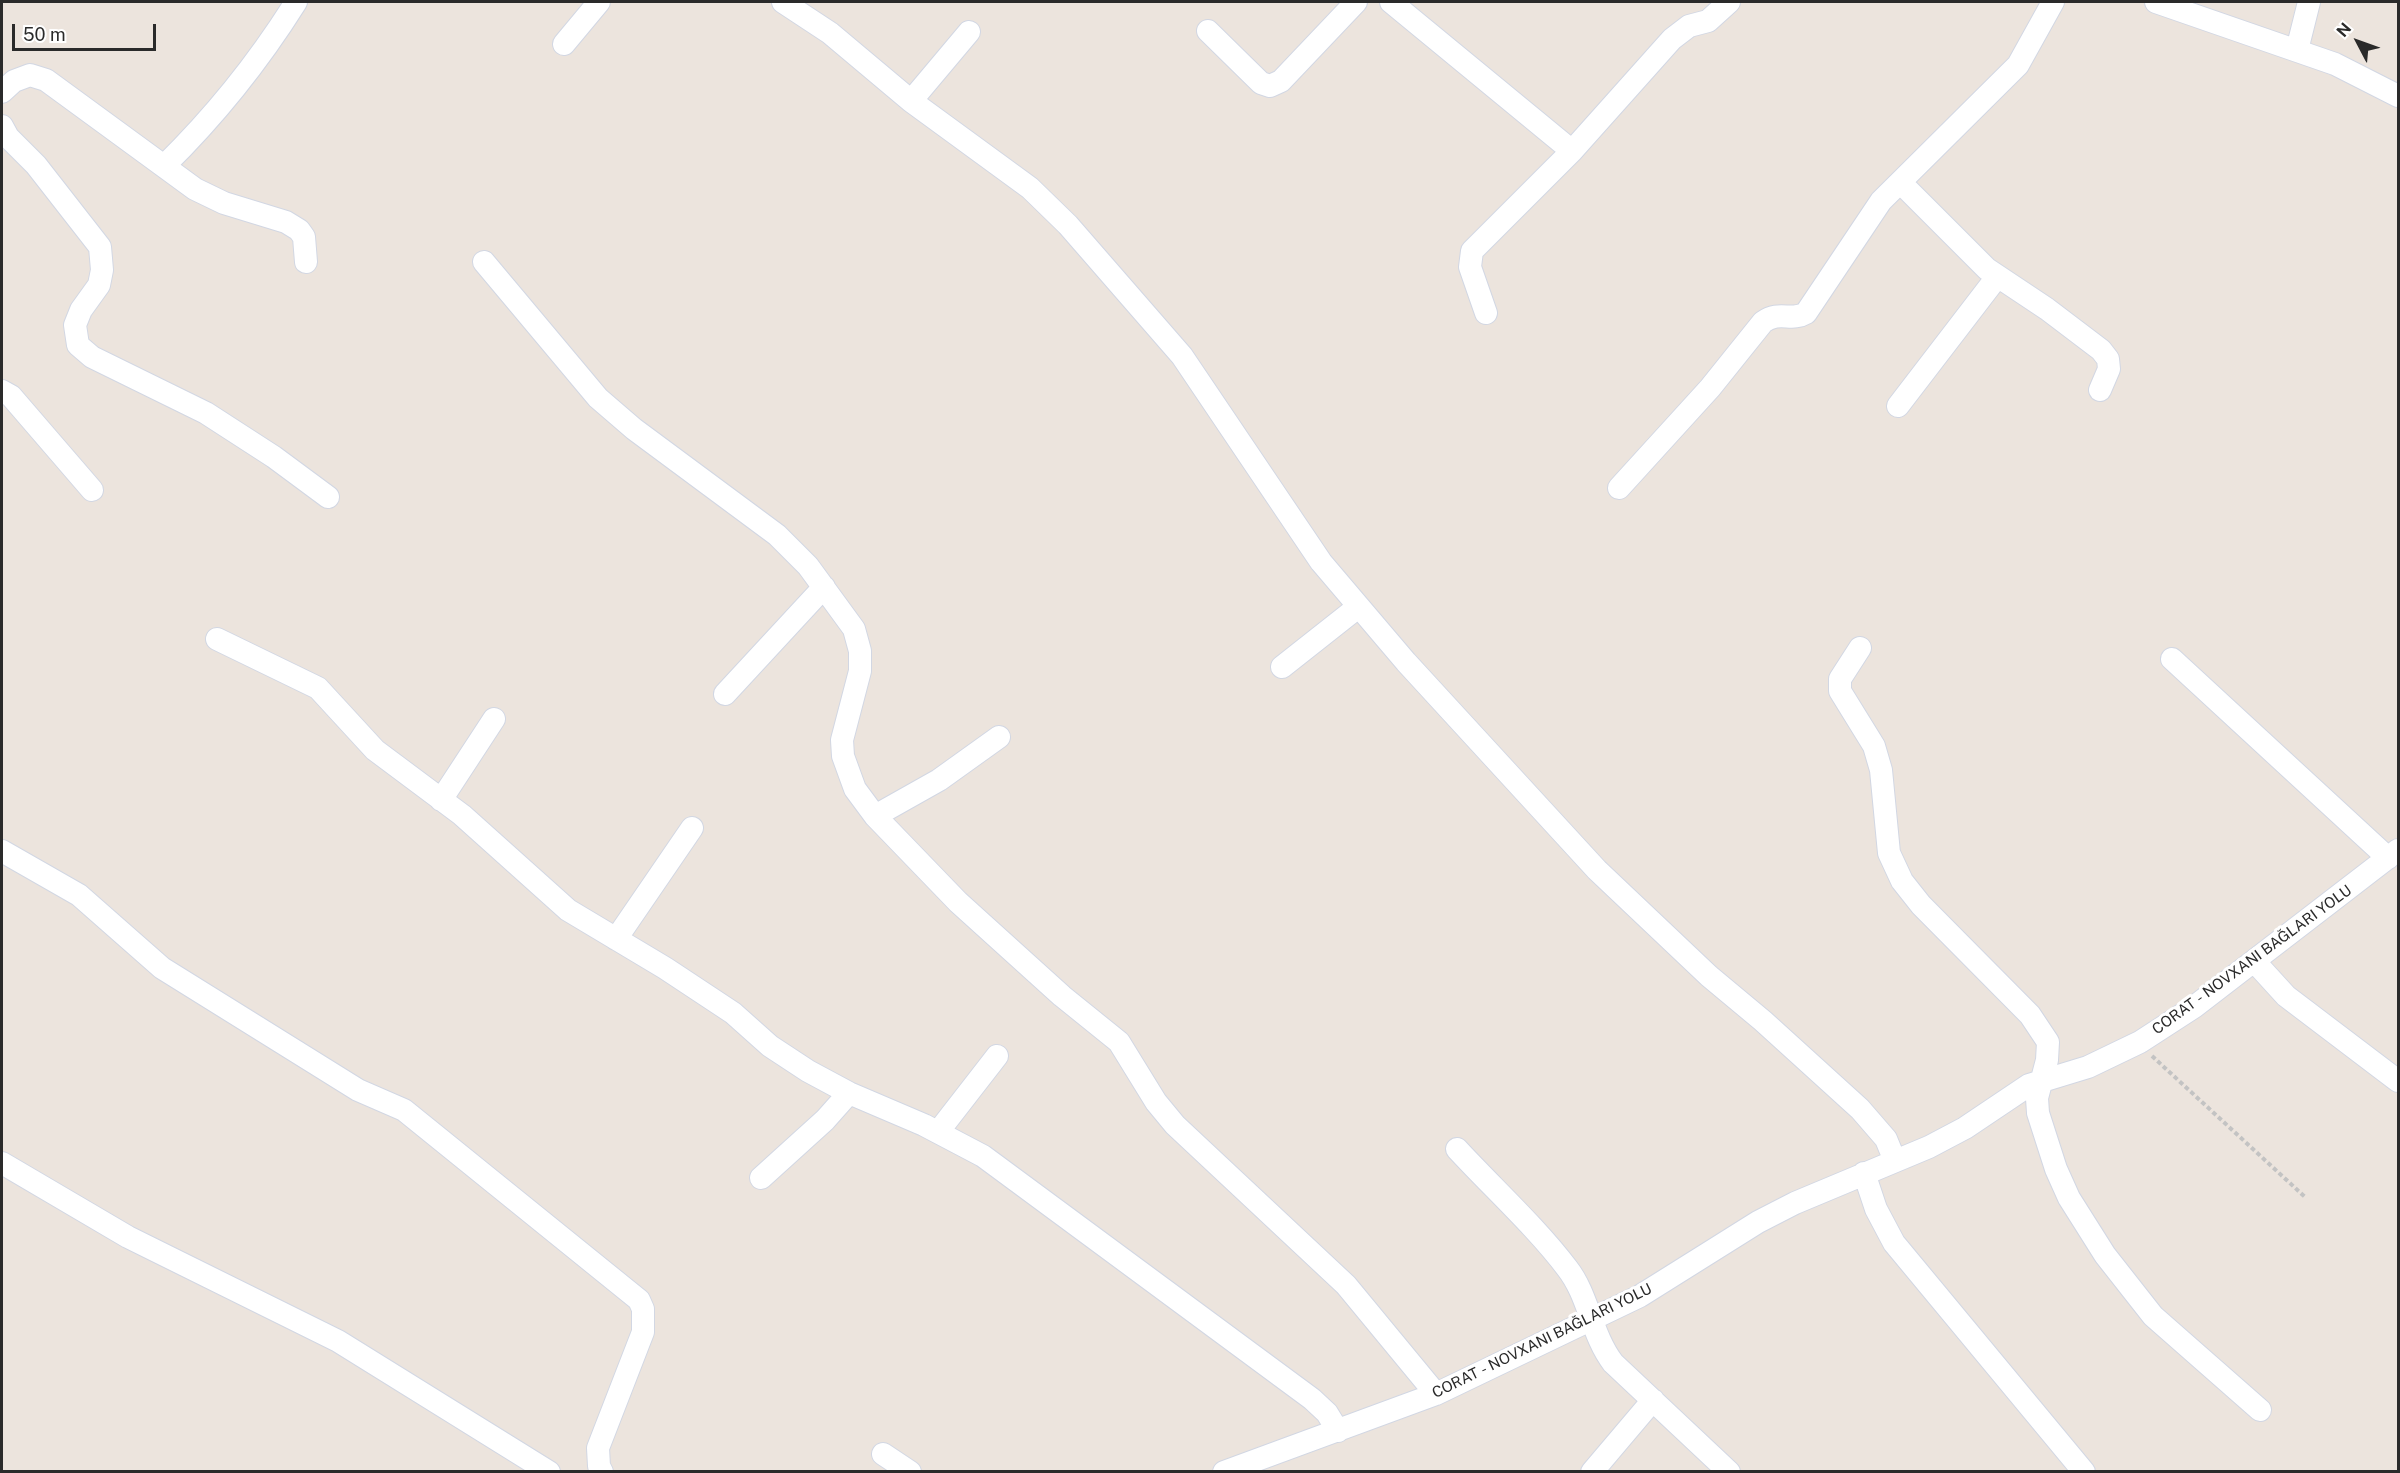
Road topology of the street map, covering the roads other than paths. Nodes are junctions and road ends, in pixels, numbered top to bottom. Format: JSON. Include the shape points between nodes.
{"nodes":[{"id":1,"x":296,"y":2,"type":"edge"},
{"id":2,"x":598,"y":2,"type":"edge"},
{"id":3,"x":783,"y":2,"type":"edge"},
{"id":4,"x":1356,"y":2,"type":"edge"},
{"id":5,"x":1391,"y":2,"type":"edge"},
{"id":6,"x":1729,"y":2,"type":"edge"},
{"id":7,"x":2053,"y":2,"type":"edge"},
{"id":8,"x":2156,"y":2,"type":"edge"},
{"id":9,"x":2309,"y":2,"type":"edge"},
{"id":10,"x":1208,"y":31,"type":"dead end"},
{"id":11,"x":969,"y":32,"type":"dead end"},
{"id":12,"x":564,"y":44,"type":"dead end"},
{"id":13,"x":2297,"y":50,"type":"junction"},
{"id":14,"x":2,"y":92,"type":"edge"},
{"id":15,"x":2398,"y":96,"type":"edge"},
{"id":16,"x":911,"y":100,"type":"junction"},
{"id":17,"x":4,"y":135,"type":"edge"},
{"id":18,"x":1572,"y":152,"type":"junction"},
{"id":19,"x":164,"y":166,"type":"junction"},
{"id":20,"x":1900,"y":183,"type":"junction"},
{"id":21,"x":306,"y":262,"type":"dead end"},
{"id":22,"x":484,"y":262,"type":"dead end"},
{"id":23,"x":1997,"y":277,"type":"junction"},
{"id":24,"x":1486,"y":312,"type":"dead end"},
{"id":25,"x":2100,"y":390,"type":"dead end"},
{"id":26,"x":2,"y":391,"type":"edge"},
{"id":27,"x":1898,"y":406,"type":"dead end"},
{"id":28,"x":1619,"y":488,"type":"dead end"},
{"id":29,"x":92,"y":490,"type":"dead end"},
{"id":30,"x":328,"y":497,"type":"dead end"},
{"id":31,"x":824,"y":587,"type":"junction"},
{"id":32,"x":1358,"y":607,"type":"junction"},
{"id":33,"x":217,"y":639,"type":"dead end"},
{"id":34,"x":1860,"y":648,"type":"dead end"},
{"id":35,"x":2172,"y":658,"type":"dead end"},
{"id":36,"x":1282,"y":668,"type":"dead end"},
{"id":37,"x":725,"y":694,"type":"dead end"},
{"id":38,"x":494,"y":719,"type":"dead end"},
{"id":39,"x":999,"y":736,"type":"dead end"},
{"id":40,"x":441,"y":800,"type":"junction"},
{"id":41,"x":875,"y":816,"type":"junction"},
{"id":42,"x":693,"y":828,"type":"dead end"},
{"id":43,"x":2,"y":851,"type":"edge"},
{"id":44,"x":2393,"y":854,"type":"edge"},
{"id":45,"x":616,"y":939,"type":"junction"},
{"id":46,"x":2255,"y":962,"type":"junction"},
{"id":47,"x":997,"y":1056,"type":"dead end"},
{"id":48,"x":2040,"y":1081,"type":"junction"},
{"id":49,"x":2398,"y":1081,"type":"edge"},
{"id":50,"x":849,"y":1093,"type":"junction"},
{"id":51,"x":938,"y":1132,"type":"junction"},
{"id":52,"x":1457,"y":1149,"type":"dead end"},
{"id":53,"x":1895,"y":1161,"type":"junction"},
{"id":54,"x":2,"y":1163,"type":"edge"},
{"id":55,"x":1864,"y":1173,"type":"junction"},
{"id":56,"x":761,"y":1178,"type":"dead end"},
{"id":57,"x":1591,"y":1321,"type":"junction"},
{"id":58,"x":1436,"y":1394,"type":"junction"},
{"id":59,"x":1653,"y":1400,"type":"junction"},
{"id":60,"x":2260,"y":1410,"type":"dead end"},
{"id":61,"x":1338,"y":1431,"type":"junction"},
{"id":62,"x":883,"y":1454,"type":"dead end"},
{"id":63,"x":549,"y":1472,"type":"edge"},
{"id":64,"x":602,"y":1472,"type":"edge"},
{"id":65,"x":910,"y":1472,"type":"edge"},
{"id":66,"x":1224,"y":1472,"type":"edge"},
{"id":67,"x":1592,"y":1472,"type":"edge"},
{"id":68,"x":1729,"y":1472,"type":"edge"},
{"id":69,"x":2084,"y":1472,"type":"edge"}],
"edges":[{"from":1,"to":19,"type":"street","via":[[248,71],[192,139]]},
{"from":2,"to":12,"type":"street"},
{"from":3,"to":16,"type":"street","via":[[830,33]]},
{"from":4,"to":10,"type":"street","via":[[1281,81],[1270,86],[1261,83]]},
{"from":5,"to":18,"type":"street"},
{"from":6,"to":18,"type":"street","via":[[1708,21],[1689,26],[1672,39]]},
{"from":7,"to":20,"type":"street","via":[[2018,65]]},
{"from":8,"to":13,"type":"street"},
{"from":9,"to":13,"type":"street"},
{"from":11,"to":16,"type":"street"},
{"from":13,"to":15,"type":"street","via":[[2364,77]]},
{"from":14,"to":19,"type":"street","via":[[14,81],[30,75],[46,80]]},
{"from":16,"to":32,"type":"street","via":[[1030,188],[1068,225],[1182,356],[1315,554]]},
{"from":17,"to":30,"type":"street","via":[[36,165],[100,247],[99,285],[75,325],[78,345],[92,357],[206,413]]},
{"from":18,"to":24,"type":"street","via":[[1472,251],[1470,267]]},
{"from":19,"to":21,"type":"street","via":[[195,189],[224,203],[286,222],[299,230],[304,237]]},
{"from":20,"to":23,"type":"street"},
{"from":20,"to":28,"type":"street","via":[[1868,218],[1806,314],[1799,318],[1771,316],[1763,322],[1696,404]]},
{"from":22,"to":31,"type":"street","via":[[598,398],[777,535]]},
{"from":23,"to":25,"type":"street","via":[[2101,350],[2109,369]]},
{"from":23,"to":27,"type":"street"},
{"from":26,"to":29,"type":"street","via":[[11,396]]},
{"from":31,"to":37,"type":"street"},
{"from":31,"to":41,"type":"street","via":[[855,629],[860,651],[860,671],[842,740],[843,756],[855,789]]},
{"from":32,"to":36,"type":"street"},
{"from":32,"to":53,"type":"street","via":[[1597,870],[1709,976],[1860,1109],[1886,1139]]},
{"from":33,"to":40,"type":"street","via":[[318,688],[375,750]]},
{"from":34,"to":48,"type":"street","via":[[1840,679],[1840,692],[1874,746],[1881,770],[1889,853],[1902,881],[1921,905],[2030,1015],[2048,1042]]},
{"from":35,"to":44,"type":"street"},
{"from":38,"to":40,"type":"street"},
{"from":39,"to":41,"type":"street","via":[[939,780]]},
{"from":40,"to":45,"type":"street","via":[[462,814],[549,896]]},
{"from":41,"to":58,"type":"street","via":[[958,902],[1119,1042],[1175,1125],[1346,1285]]},
{"from":42,"to":45,"type":"street"},
{"from":43,"to":64,"type":"street","via":[[79,895],[162,968],[357,1090],[404,1110],[639,1300],[643,1332],[598,1448]]},
{"from":44,"to":46,"type":"street"},
{"from":45,"to":50,"type":"street","via":[[733,1013],[770,1046]]},
{"from":46,"to":48,"type":"street","via":[[2140,1042],[2088,1067]]},
{"from":46,"to":49,"type":"street","via":[[2286,996]]},
{"from":47,"to":51,"type":"street"},
{"from":48,"to":53,"type":"street","via":[[1965,1128]]},
{"from":48,"to":60,"type":"street","via":[[2038,1113],[2056,1169],[2069,1198],[2105,1255],[2153,1316]]},
{"from":50,"to":51,"type":"street"},
{"from":50,"to":56,"type":"street"},
{"from":51,"to":61,"type":"street","via":[[983,1156],[1312,1399]]},
{"from":52,"to":57,"type":"street","via":[[1567,1268],[1582,1291]]},
{"from":53,"to":55,"type":"street"},
{"from":54,"to":63,"type":"street","via":[[147,1247],[338,1341]]},
{"from":55,"to":57,"type":"street","via":[[1758,1222],[1640,1296]]},
{"from":55,"to":69,"type":"street","via":[[1876,1209],[1894,1243]]},
{"from":57,"to":58,"type":"street"},
{"from":57,"to":59,"type":"street","via":[[1613,1363]]},
{"from":58,"to":61,"type":"street"},
{"from":59,"to":67,"type":"street"},
{"from":59,"to":68,"type":"street"},
{"from":61,"to":66,"type":"street"},
{"from":62,"to":65,"type":"street"}]}
